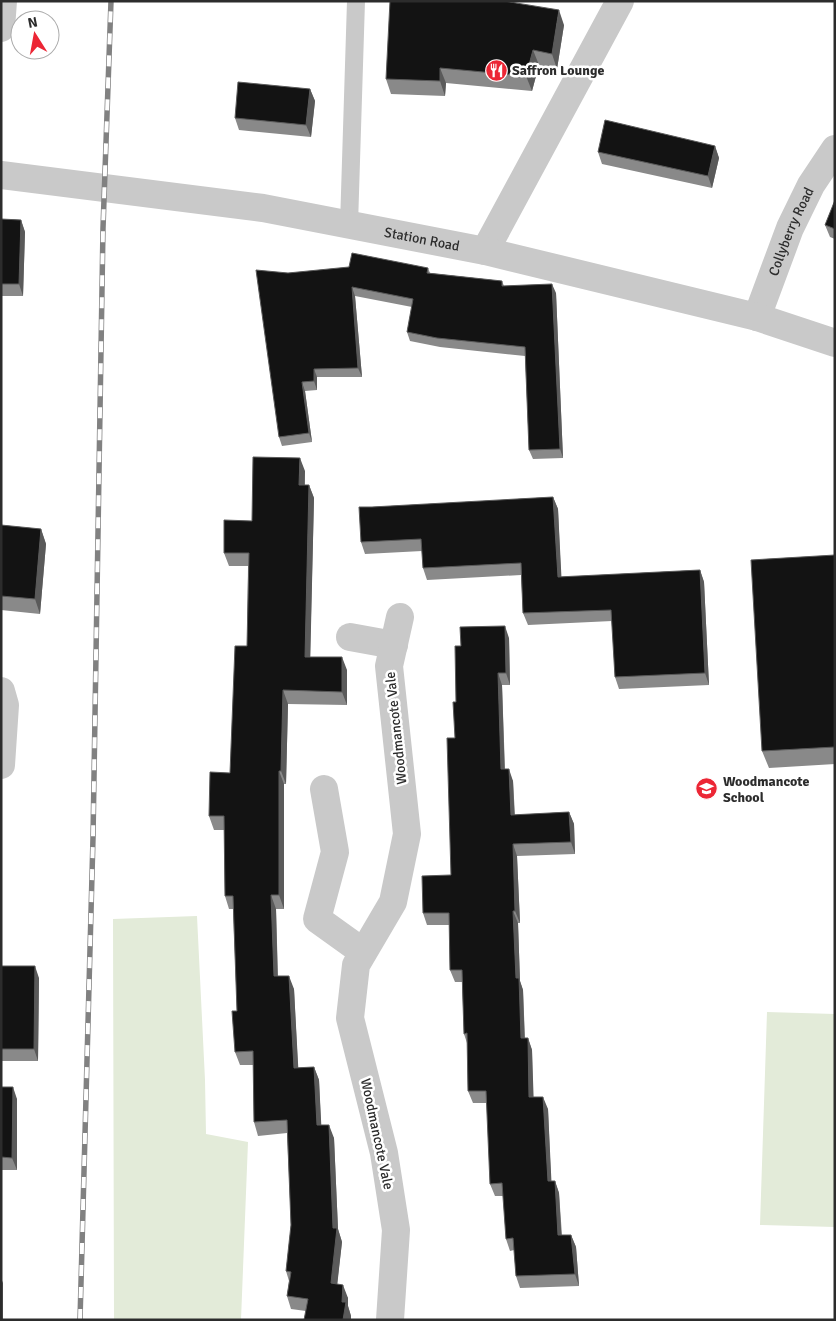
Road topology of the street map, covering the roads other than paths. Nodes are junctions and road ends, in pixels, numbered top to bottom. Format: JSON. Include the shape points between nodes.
{"nodes":[{"id":1,"x":3,"y":1,"type":"edge"},
{"id":2,"x":356,"y":1,"type":"edge"},
{"id":3,"x":620,"y":1,"type":"edge"},
{"id":4,"x":1,"y":28,"type":"edge"},
{"id":5,"x":835,"y":149,"type":"edge"},
{"id":6,"x":1,"y":175,"type":"edge"},
{"id":7,"x":349,"y":224,"type":"junction"},
{"id":8,"x":485,"y":251,"type":"junction"},
{"id":9,"x":757,"y":318,"type":"junction"},
{"id":10,"x":835,"y":343,"type":"edge"},
{"id":11,"x":400,"y":617,"type":"dead end"},
{"id":12,"x":350,"y":636,"type":"dead end"},
{"id":13,"x":394,"y":645,"type":"junction"},
{"id":14,"x":1,"y":691,"type":"edge"},
{"id":15,"x":1,"y":765,"type":"edge"},
{"id":16,"x":324,"y":789,"type":"dead end"},
{"id":17,"x":363,"y":952,"type":"junction"},
{"id":18,"x":390,"y":1320,"type":"edge"}],
"edges":[{"from":1,"to":4,"type":"street"},
{"from":2,"to":7,"type":"lane"},
{"from":3,"to":8,"type":"street"},
{"from":5,"to":9,"type":"street","name":"Collyberry Road","via":[[811,185],[790,228]]},
{"from":6,"to":7,"type":"street","name":"Station Road","via":[[264,208]]},
{"from":7,"to":8,"type":"street","name":"Station Road"},
{"from":8,"to":9,"type":"street","name":"Station Road"},
{"from":9,"to":10,"type":"street","name":"Station Road"},
{"from":11,"to":13,"type":"street","name":"Woodmancote Vale"},
{"from":12,"to":13,"type":"street"},
{"from":13,"to":17,"type":"street","name":"Woodmancote Vale","via":[[389,666],[407,834],[393,902]]},
{"from":14,"to":15,"type":"street","via":[[5,705]]},
{"from":16,"to":17,"type":"street","via":[[334,852],[316,919]]},
{"from":17,"to":18,"type":"street","name":"Woodmancote Vale","via":[[356,965],[350,1018],[384,1153],[396,1230]]}]}
